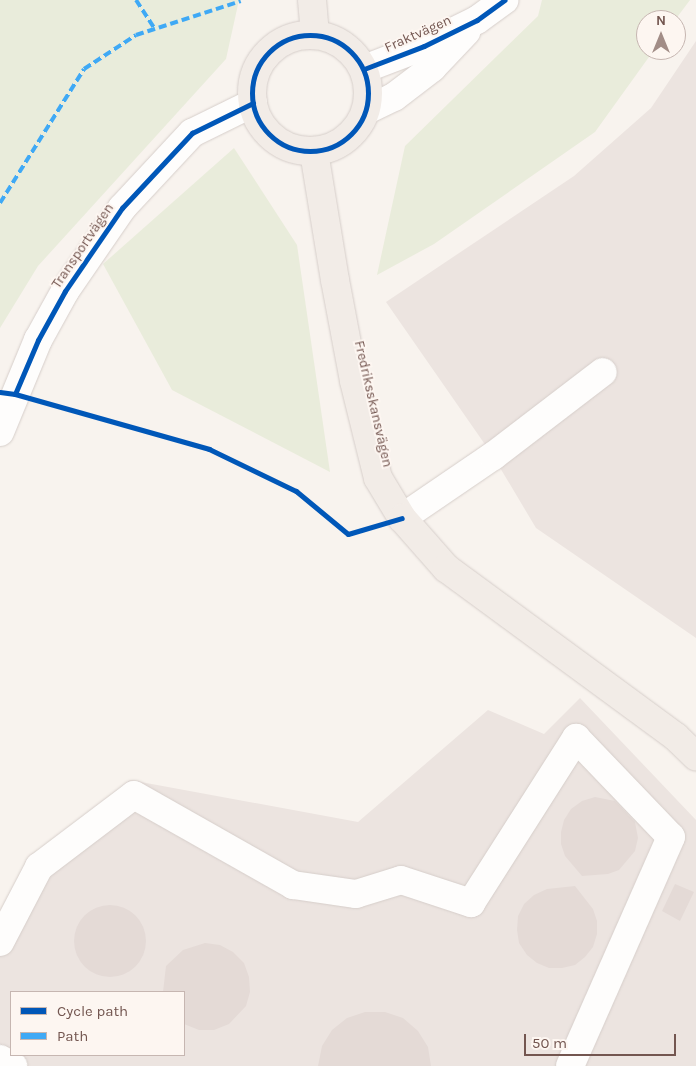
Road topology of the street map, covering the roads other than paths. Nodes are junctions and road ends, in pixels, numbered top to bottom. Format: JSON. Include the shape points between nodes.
{"nodes":[{"id":1,"x":312,"y":0,"type":"edge"},
{"id":2,"x":505,"y":0,"type":"edge"},
{"id":3,"x":477,"y":20,"type":"junction"},
{"id":4,"x":315,"y":35,"type":"junction"},
{"id":5,"x":364,"y":69,"type":"junction"},
{"id":6,"x":252,"y":103,"type":"junction"},
{"id":7,"x":367,"y":110,"type":"junction"},
{"id":8,"x":314,"y":152,"type":"junction"},
{"id":9,"x":603,"y":372,"type":"dead end"},
{"id":10,"x":7,"y":393,"type":"edge"},
{"id":11,"x":0,"y":432,"type":"edge"},
{"id":12,"x":402,"y":518,"type":"junction"},
{"id":13,"x":696,"y":756,"type":"edge"},
{"id":14,"x":0,"y":942,"type":"edge"},
{"id":15,"x":0,"y":1059,"type":"edge"},
{"id":16,"x":13,"y":1066,"type":"edge"},
{"id":17,"x":570,"y":1066,"type":"edge"}],
"edges":[{"from":1,"to":4,"type":"main road"},
{"from":2,"to":3,"type":"street","name":"Fraktvägen"},
{"from":3,"to":5,"type":"street","name":"Fraktvägen","via":[[424,46]]},
{"from":3,"to":7,"type":"street","via":[[432,68],[394,97]]},
{"from":4,"to":5,"type":"main road","via":[[344,45]]},
{"from":4,"to":6,"type":"main road","via":[[281,42],[267,53],[257,68],[252,85]]},
{"from":5,"to":7,"type":"main road","via":[[369,89]]},
{"from":6,"to":8,"type":"main road","via":[[258,120],[281,144]]},
{"from":6,"to":10,"type":"street","name":"Transportvägen","via":[[192,133],[122,208],[65,291]]},
{"from":7,"to":8,"type":"main road","via":[[347,139],[332,148]]},
{"from":8,"to":12,"type":"main road","name":"Fredriksskansvägen","via":[[354,381],[378,478]]},
{"from":9,"to":12,"type":"street","via":[[494,456]]},
{"from":10,"to":11,"type":"street","name":"Transportvägen"},
{"from":12,"to":13,"type":"main road","name":"Fredriksskansvägen","via":[[446,568],[676,736]]},
{"from":14,"to":17,"type":"street","via":[[39,867],[134,795],[293,885],[356,894],[401,880],[471,903],[576,738],[671,837]]},
{"from":15,"to":16,"type":"street"}]}
